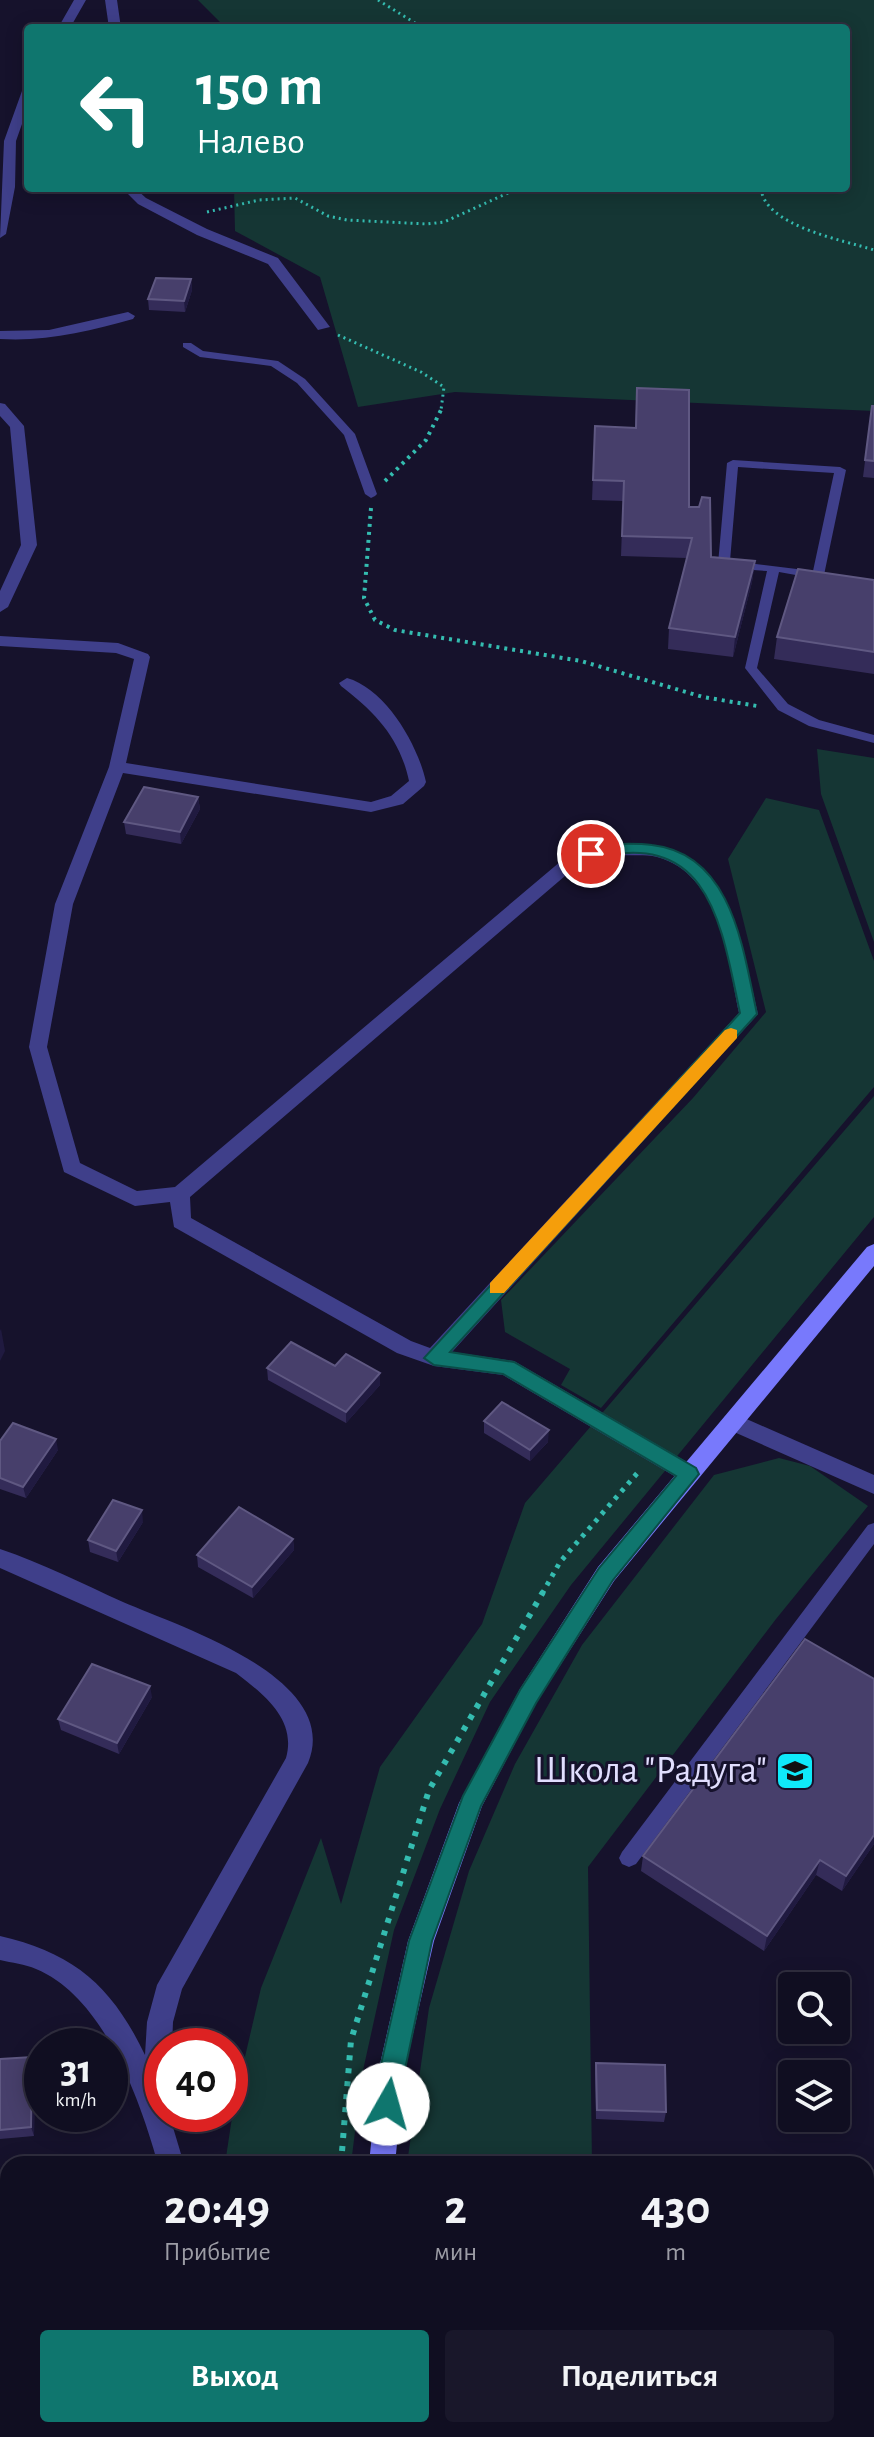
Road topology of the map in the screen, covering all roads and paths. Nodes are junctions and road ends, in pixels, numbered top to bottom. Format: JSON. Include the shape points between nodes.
{"nodes":[{"id":1,"x":80,"y":0,"type":"edge"},
{"id":2,"x":111,"y":0,"type":"edge"},
{"id":3,"x":378,"y":0,"type":"edge"},
{"id":4,"x":66,"y":24,"type":"edge"},
{"id":5,"x":114,"y":24,"type":"edge"},
{"id":6,"x":417,"y":24,"type":"edge"},
{"id":7,"x":24,"y":102,"type":"edge"},
{"id":8,"x":132,"y":192,"type":"edge"},
{"id":9,"x":510,"y":192,"type":"edge"},
{"id":10,"x":761,"y":192,"type":"edge"},
{"id":11,"x":175,"y":217,"type":"junction"},
{"id":12,"x":0,"y":234,"type":"edge"},
{"id":13,"x":874,"y":250,"type":"edge"},
{"id":14,"x":128,"y":316,"type":"dead end"},
{"id":15,"x":323,"y":327,"type":"joint"},
{"id":16,"x":0,"y":335,"type":"edge"},
{"id":17,"x":187,"y":345,"type":"dead end"},
{"id":18,"x":0,"y":407,"type":"edge"},
{"id":19,"x":371,"y":494,"type":"junction"},
{"id":20,"x":774,"y":568,"type":"junction"},
{"id":21,"x":0,"y":607,"type":"edge"},
{"id":22,"x":0,"y":641,"type":"edge"},
{"id":23,"x":347,"y":683,"type":"dead end"},
{"id":24,"x":783,"y":707,"type":"junction"},
{"id":25,"x":874,"y":739,"type":"edge"},
{"id":26,"x":117,"y":767,"type":"junction"},
{"id":27,"x":180,"y":1194,"type":"junction"},
{"id":28,"x":874,"y":1252,"type":"edge"},
{"id":29,"x":434,"y":1358,"type":"junction"},
{"id":30,"x":733,"y":1422,"type":"junction"},
{"id":31,"x":689,"y":1474,"type":"junction"},
{"id":32,"x":874,"y":1485,"type":"edge"},
{"id":33,"x":874,"y":1530,"type":"edge"},
{"id":34,"x":0,"y":1558,"type":"edge"},
{"id":35,"x":629,"y":1858,"type":"dead end"},
{"id":36,"x":0,"y":1948,"type":"edge"},
{"id":37,"x":160,"y":2028,"type":"edge"},
{"id":38,"x":144,"y":2080,"type":"edge"},
{"id":39,"x":163,"y":2132,"type":"edge"},
{"id":40,"x":169,"y":2156,"type":"edge"},
{"id":41,"x":383,"y":2156,"type":"edge"}],
"edges":[{"from":1,"to":4,"type":"street"},
{"from":2,"to":5,"type":"street"},
{"from":3,"to":6,"type":"path"},
{"from":7,"to":12,"type":"street","via":[[10,141]]},
{"from":8,"to":11,"type":"street"},
{"from":9,"to":11,"type":"path","via":[[444,222],[427,224],[347,220],[295,198]]},
{"from":10,"to":13,"type":"path","via":[[783,220]]},
{"from":11,"to":15,"type":"street","via":[[273,261]]},
{"from":14,"to":16,"type":"street","via":[[76,330]]},
{"from":15,"to":19,"type":"path","via":[[444,387],[440,416],[421,448]]},
{"from":17,"to":19,"type":"lane","via":[[200,354],[274,363],[301,381],[349,434]]},
{"from":18,"to":21,"type":"street","via":[[17,426],[29,545]]},
{"from":19,"to":24,"type":"path","via":[[371,555],[361,583],[375,620],[425,636],[614,670],[729,705]]},
{"from":20,"to":20,"type":"lane","via":[[825,576],[840,470],[733,463],[724,564]]},
{"from":20,"to":24,"type":"lane","via":[[751,668]]},
{"from":22,"to":26,"type":"street","via":[[118,648],[142,657]]},
{"from":23,"to":26,"type":"street","via":[[398,729],[414,757],[418,782],[397,800],[371,807]]},
{"from":24,"to":25,"type":"lane","via":[[814,723]]},
{"from":26,"to":27,"type":"street","via":[[64,904],[38,1047],[71,1167],[135,1199]]},
{"from":27,"to":29,"type":"street","via":[[181,1222],[404,1347]]},
{"from":27,"to":29,"type":"street","via":[[573,860],[609,849],[653,850],[685,861],[712,886],[733,940],[749,1014]]},
{"from":28,"to":30,"type":"street"},
{"from":29,"to":31,"type":"street","via":[[507,1367]]},
{"from":30,"to":31,"type":"street"},
{"from":30,"to":32,"type":"street"},
{"from":31,"to":41,"type":"street","via":[[606,1574],[528,1696],[471,1803],[421,1941],[391,2073]]},
{"from":33,"to":35,"type":"lane"},
{"from":34,"to":37,"type":"street","via":[[244,1666],[279,1692],[296,1724],[300,1751],[170,1985]]},
{"from":36,"to":38,"type":"street","via":[[51,1963],[108,2012]]},
{"from":39,"to":40,"type":"street"}]}
